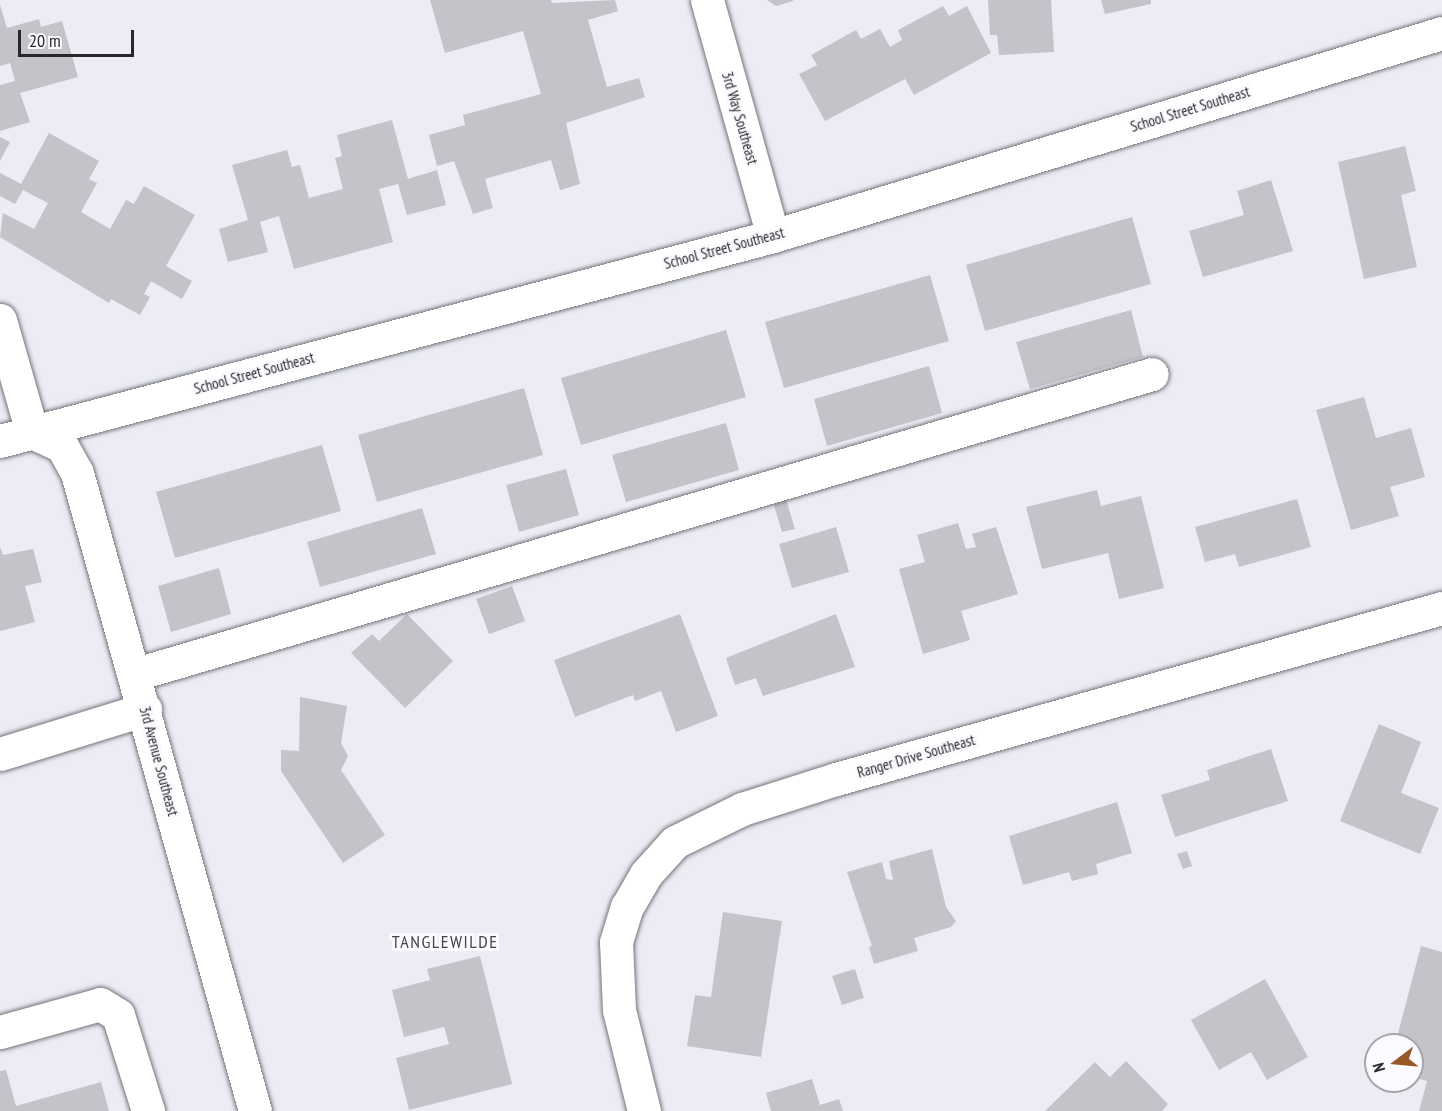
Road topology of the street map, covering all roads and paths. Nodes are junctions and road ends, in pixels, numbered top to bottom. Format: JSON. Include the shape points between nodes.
{"nodes":[{"id":1,"x":707,"y":0,"type":"edge"},
{"id":2,"x":1442,"y":33,"type":"edge"},
{"id":3,"x":772,"y":236,"type":"junction"},
{"id":4,"x":0,"y":320,"type":"edge"},
{"id":5,"x":1152,"y":374,"type":"dead end"},
{"id":6,"x":32,"y":432,"type":"junction"},
{"id":7,"x":0,"y":441,"type":"edge"},
{"id":8,"x":1442,"y":608,"type":"edge"},
{"id":9,"x":136,"y":674,"type":"junction"},
{"id":10,"x":145,"y":709,"type":"junction"},
{"id":11,"x":0,"y":754,"type":"edge"},
{"id":12,"x":0,"y":1032,"type":"edge"},
{"id":13,"x":148,"y":1111,"type":"edge"},
{"id":14,"x":255,"y":1111,"type":"edge"},
{"id":15,"x":644,"y":1111,"type":"edge"}],
"edges":[{"from":1,"to":3,"type":"street","name":"3rd Way Southeast"},
{"from":2,"to":3,"type":"street","name":"School Street Southeast"},
{"from":3,"to":6,"type":"street","name":"School Street Southeast"},
{"from":4,"to":6,"type":"street"},
{"from":5,"to":9,"type":"street"},
{"from":6,"to":7,"type":"street","name":"School Street Southeast"},
{"from":6,"to":9,"type":"street","name":"3rd Avenue Southeast","via":[[62,446],[77,473]]},
{"from":8,"to":15,"type":"street","name":"Ranger Drive Southeast","via":[[836,779],[742,809],[675,842],[646,874],[627,907],[616,942],[620,1010]]},
{"from":9,"to":10,"type":"street","name":"3rd Avenue Southeast"},
{"from":10,"to":11,"type":"street"},
{"from":10,"to":14,"type":"street","name":"3rd Avenue Southeast"},
{"from":12,"to":13,"type":"street","via":[[100,1004],[118,1015]]}]}
